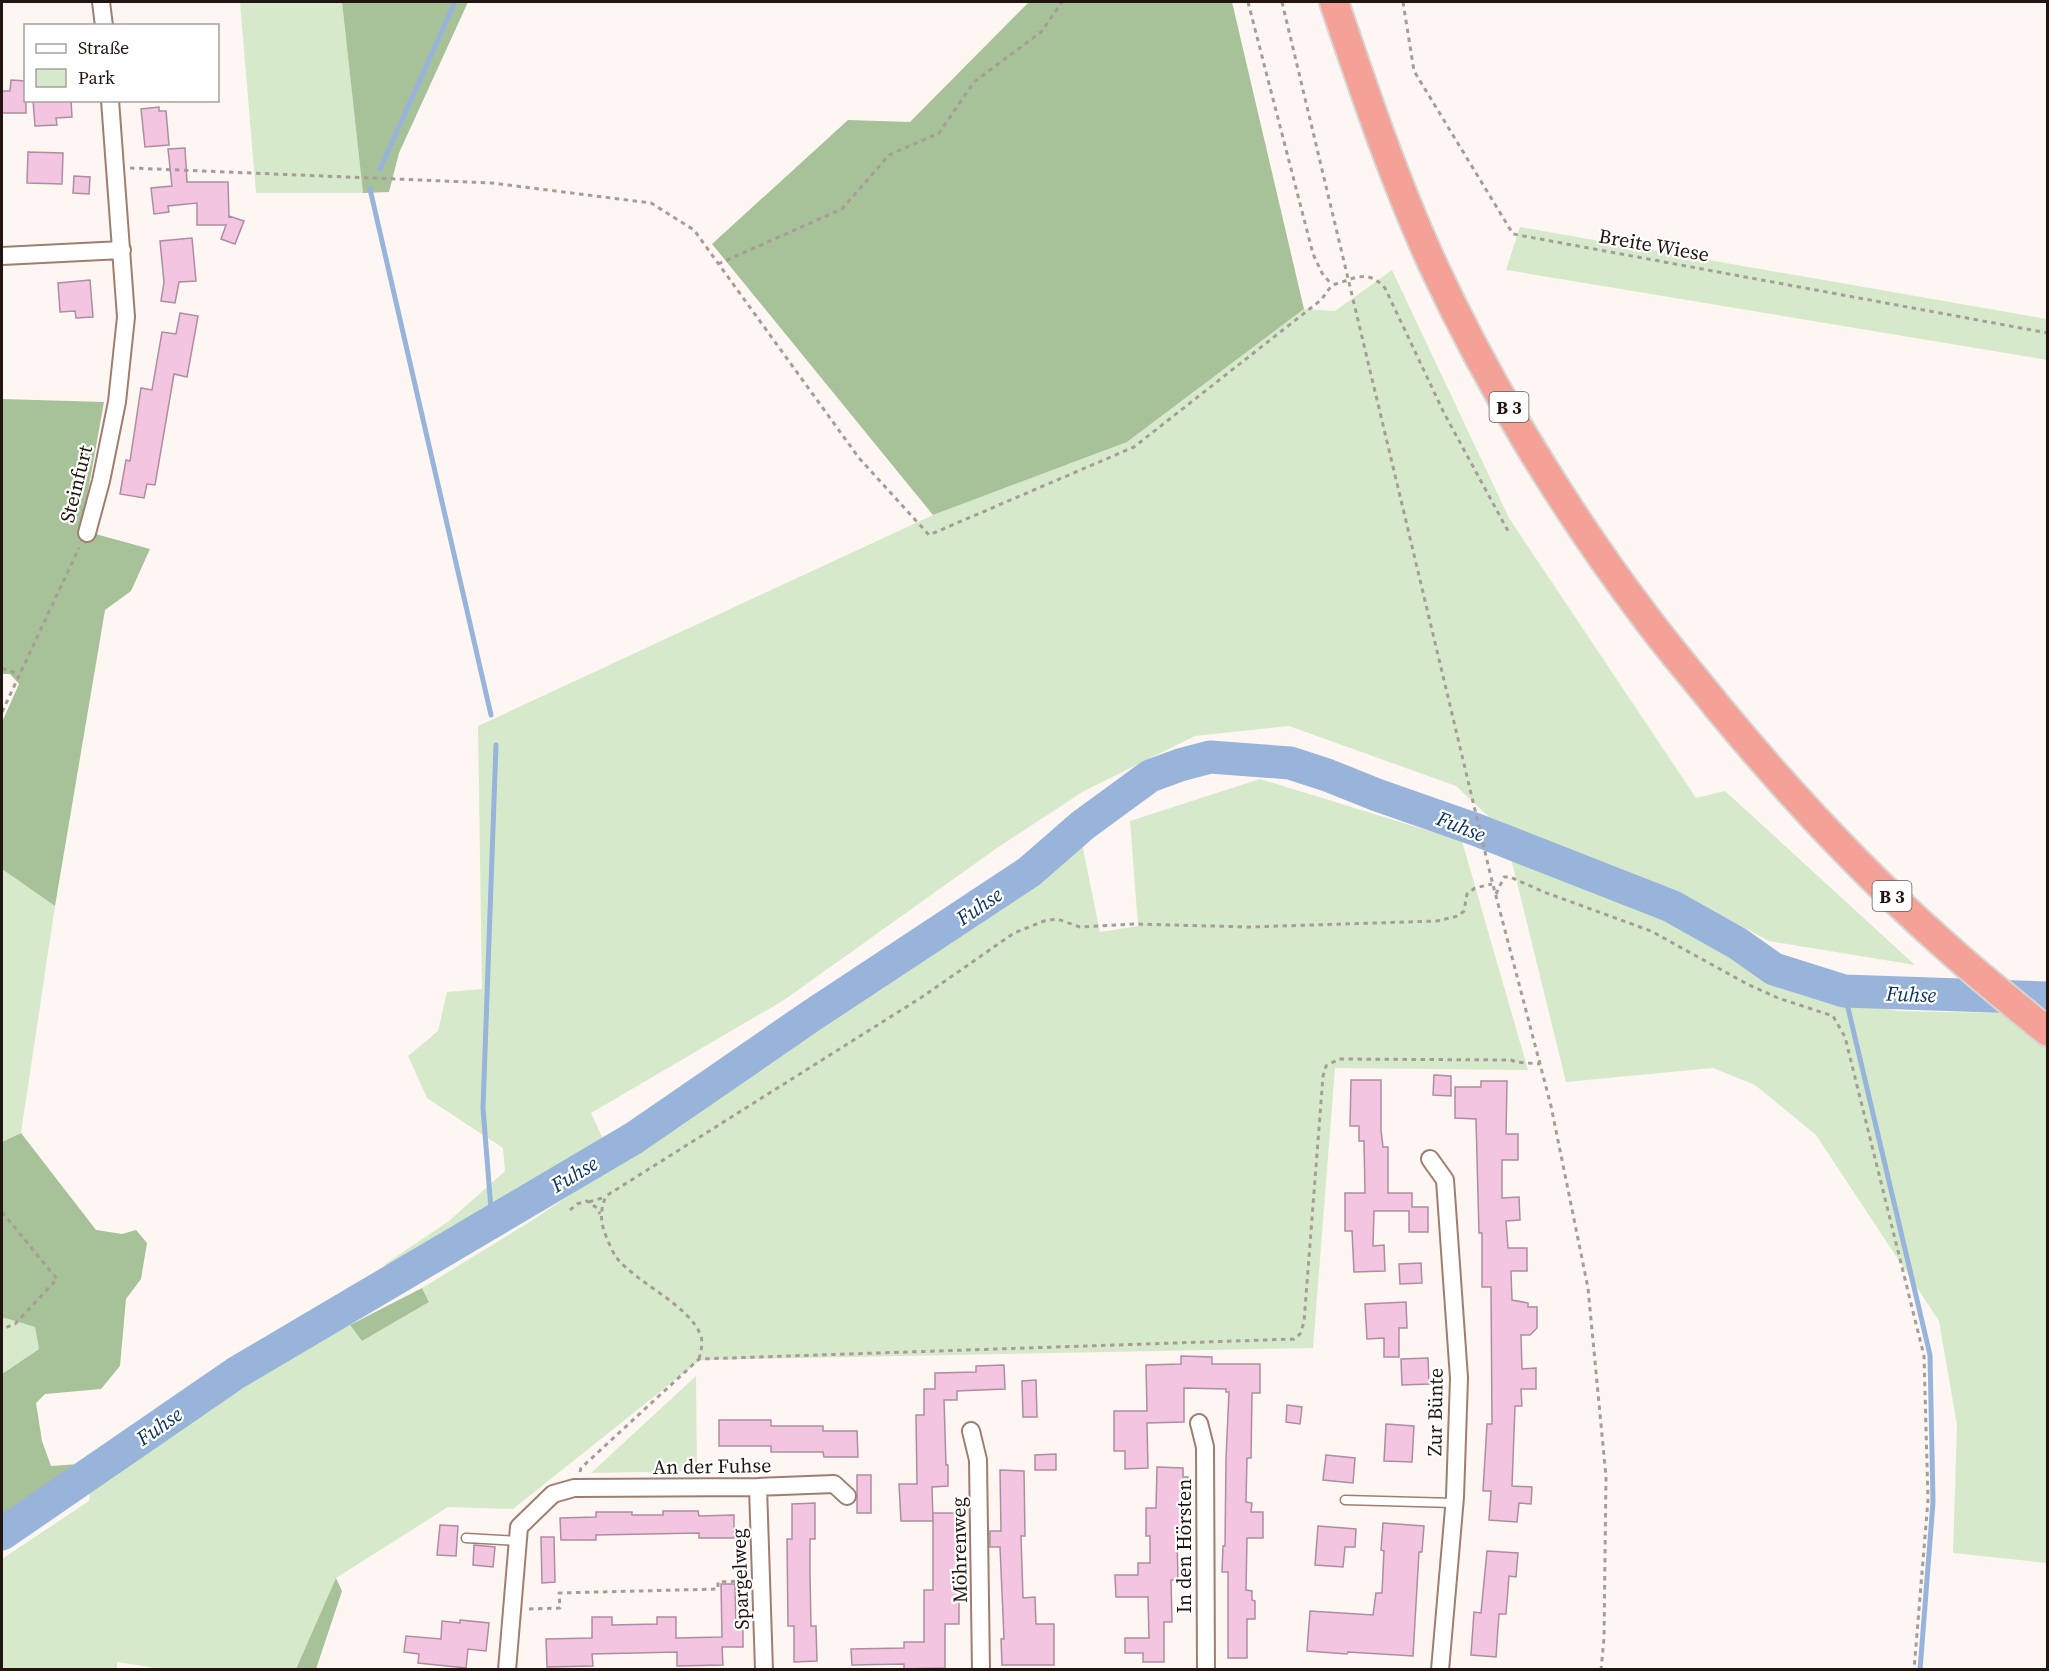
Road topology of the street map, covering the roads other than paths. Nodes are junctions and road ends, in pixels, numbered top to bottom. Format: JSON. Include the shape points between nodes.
{"nodes":[{"id":1,"x":101,"y":2,"type":"edge"},
{"id":2,"x":1335,"y":2,"type":"edge"},
{"id":3,"x":104,"y":24,"type":"edge"},
{"id":4,"x":110,"y":102,"type":"edge"},
{"id":5,"x":122,"y":250,"type":"junction"},
{"id":6,"x":2,"y":256,"type":"edge"},
{"id":7,"x":87,"y":533,"type":"road end"},
{"id":8,"x":2048,"y":1032,"type":"edge"},
{"id":9,"x":1430,"y":1159,"type":"dead end"},
{"id":10,"x":1199,"y":1423,"type":"dead end"},
{"id":11,"x":971,"y":1431,"type":"dead end"},
{"id":12,"x":758,"y":1487,"type":"junction"},
{"id":13,"x":847,"y":1496,"type":"dead end"},
{"id":14,"x":1345,"y":1500,"type":"dead end"},
{"id":15,"x":1454,"y":1503,"type":"junction"},
{"id":16,"x":466,"y":1538,"type":"dead end"},
{"id":17,"x":518,"y":1541,"type":"junction"},
{"id":18,"x":507,"y":1670,"type":"edge"},
{"id":19,"x":764,"y":1670,"type":"edge"},
{"id":20,"x":981,"y":1670,"type":"edge"},
{"id":21,"x":1206,"y":1670,"type":"edge"},
{"id":22,"x":1440,"y":1670,"type":"edge"}],
"edges":[{"from":1,"to":3,"type":"street"},
{"from":2,"to":8,"type":"highway","number":"B 3","via":[[1398,183],[1433,264],[1475,348],[1560,495],[1612,572],[1749,745],[1809,812],[1940,942]]},
{"from":4,"to":5,"type":"street","name":"Steinfurt"},
{"from":5,"to":6,"type":"street"},
{"from":5,"to":7,"type":"street","name":"Steinfurt","via":[[126,317],[117,402]]},
{"from":9,"to":15,"type":"street","name":"Zur Bünte","via":[[1445,1180],[1458,1366]]},
{"from":10,"to":21,"type":"street","name":"In den Hörsten","via":[[1204,1447]]},
{"from":11,"to":20,"type":"street","name":"Möhrenweg","via":[[978,1460]]},
{"from":12,"to":13,"type":"street","name":"An der Fuhse","via":[[834,1484]]},
{"from":12,"to":17,"type":"street","name":"An der Fuhse","via":[[574,1488],[553,1494],[519,1527]]},
{"from":12,"to":19,"type":"street","name":"Spargelweg"},
{"from":14,"to":15,"type":"lane"},
{"from":15,"to":22,"type":"street","name":"Zur Bünte"},
{"from":16,"to":17,"type":"lane"},
{"from":17,"to":18,"type":"street"}]}
